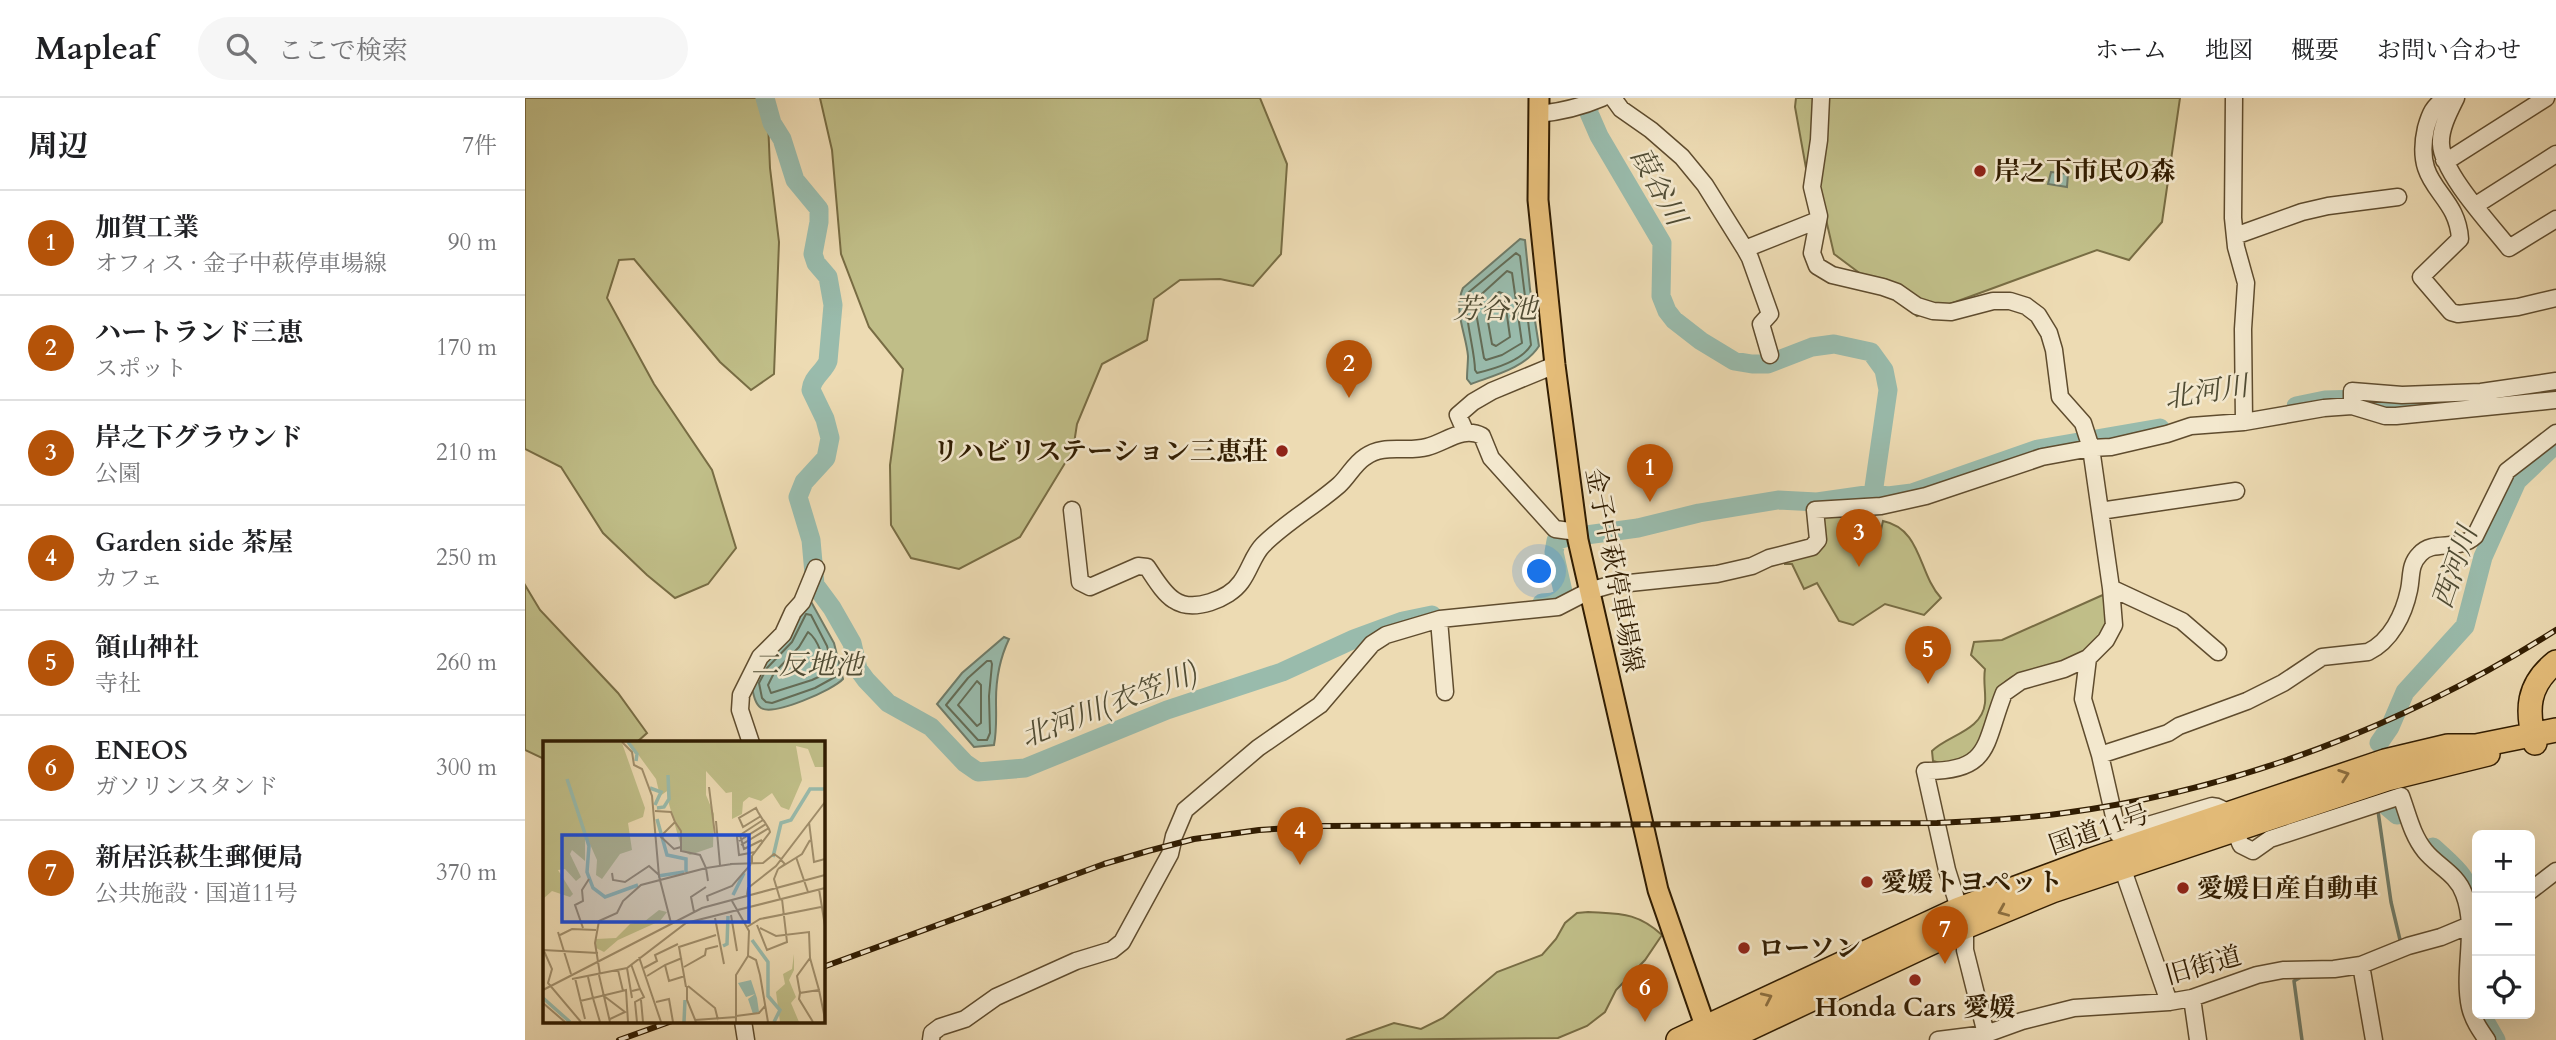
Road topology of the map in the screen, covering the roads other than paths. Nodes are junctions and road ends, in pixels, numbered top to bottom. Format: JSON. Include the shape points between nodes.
{"nodes":[{"id":1,"x":1821,"y":98,"type":"edge"},
{"id":2,"x":2234,"y":98,"type":"edge"},
{"id":3,"x":2446,"y":98,"type":"edge"},
{"id":4,"x":2456,"y":98,"type":"edge"},
{"id":5,"x":2546,"y":98,"type":"edge"},
{"id":6,"x":1600,"y":100,"type":"edge"},
{"id":7,"x":1539,"y":106,"type":"edge"},
{"id":8,"x":2556,"y":155,"type":"edge"},
{"id":9,"x":2444,"y":160,"type":"junction"},
{"id":10,"x":2398,"y":197,"type":"dead end"},
{"id":11,"x":2476,"y":205,"type":"junction"},
{"id":12,"x":2556,"y":219,"type":"edge"},
{"id":13,"x":1818,"y":220,"type":"junction"},
{"id":14,"x":2235,"y":236,"type":"junction"},
{"id":15,"x":1745,"y":249,"type":"junction"},
{"id":16,"x":2556,"y":298,"type":"edge"},
{"id":17,"x":1770,"y":355,"type":"dead end"},
{"id":18,"x":1555,"y":365,"type":"junction"},
{"id":19,"x":2556,"y":381,"type":"edge"},
{"id":20,"x":2352,"y":400,"type":"junction"},
{"id":21,"x":2556,"y":400,"type":"edge"},
{"id":22,"x":2244,"y":417,"type":"junction"},
{"id":23,"x":1465,"y":431,"type":"junction"},
{"id":24,"x":2556,"y":433,"type":"edge"},
{"id":25,"x":2090,"y":442,"type":"junction"},
{"id":26,"x":2235,"y":491,"type":"dead end"},
{"id":27,"x":1072,"y":510,"type":"dead end"},
{"id":28,"x":2100,"y":511,"type":"junction"},
{"id":29,"x":1577,"y":535,"type":"junction"},
{"id":30,"x":814,"y":574,"type":"dead end"},
{"id":31,"x":2111,"y":588,"type":"junction"},
{"id":32,"x":1589,"y":591,"type":"junction"},
{"id":33,"x":1439,"y":620,"type":"junction"},
{"id":34,"x":2218,"y":652,"type":"dead end"},
{"id":35,"x":2088,"y":658,"type":"junction"},
{"id":36,"x":2556,"y":662,"type":"edge"},
{"id":37,"x":1445,"y":691,"type":"dead end"},
{"id":38,"x":2556,"y":730,"type":"edge"},
{"id":39,"x":2541,"y":738,"type":"edge"},
{"id":40,"x":750,"y":741,"type":"edge"},
{"id":41,"x":2100,"y":755,"type":"junction"},
{"id":42,"x":2232,"y":823,"type":"junction"},
{"id":43,"x":2122,"y":867,"type":"junction"},
{"id":44,"x":2556,"y":871,"type":"edge"},
{"id":45,"x":2535,"y":887,"type":"edge"},
{"id":46,"x":1962,"y":918,"type":"junction"},
{"id":47,"x":2472,"y":924,"type":"edge"},
{"id":48,"x":2362,"y":970,"type":"junction"},
{"id":49,"x":2192,"y":998,"type":"junction"},
{"id":50,"x":2169,"y":1002,"type":"junction"},
{"id":51,"x":1707,"y":1034,"type":"edge"},
{"id":52,"x":1986,"y":1034,"type":"junction"},
{"id":53,"x":931,"y":1040,"type":"edge"},
{"id":54,"x":1678,"y":1040,"type":"edge"},
{"id":55,"x":1725,"y":1040,"type":"edge"},
{"id":56,"x":1938,"y":1040,"type":"edge"},
{"id":57,"x":2198,"y":1040,"type":"edge"},
{"id":58,"x":2374,"y":1040,"type":"edge"},
{"id":59,"x":2487,"y":1040,"type":"edge"}],
"edges":[{"from":1,"to":13,"type":"street","via":[[1812,187]]},
{"from":2,"to":14,"type":"street"},
{"from":3,"to":16,"type":"street","via":[[2430,114],[2422,148],[2424,166],[2431,183],[2450,205],[2459,239],[2421,277],[2451,312],[2458,314]]},
{"from":4,"to":9,"type":"street","via":[[2445,122]]},
{"from":5,"to":9,"type":"street"},
{"from":6,"to":7,"type":"street","via":[[1558,112]]},
{"from":6,"to":15,"type":"street","via":[[1621,109],[1682,157]]},
{"from":7,"to":18,"type":"main road","name":"金子中萩停車場線","via":[[1538,200]]},
{"from":8,"to":11,"type":"street"},
{"from":9,"to":11,"type":"street"},
{"from":10,"to":14,"type":"street","via":[[2302,212]]},
{"from":11,"to":12,"type":"street","via":[[2509,248]]},
{"from":13,"to":15,"type":"street"},
{"from":13,"to":25,"type":"street","via":[[1812,253],[1824,272],[1883,286],[1933,312],[2010,301],[2038,315],[2054,350],[2060,397],[2083,423]]},
{"from":14,"to":22,"type":"street","via":[[2246,284]]},
{"from":15,"to":17,"type":"street","via":[[1770,314],[1761,324]]},
{"from":18,"to":23,"type":"street","via":[[1472,401],[1458,415]]},
{"from":18,"to":29,"type":"main road","name":"金子中萩停車場線"},
{"from":19,"to":20,"type":"street","via":[[2481,391],[2379,392]]},
{"from":20,"to":21,"type":"street","via":[[2385,416],[2396,416]]},
{"from":20,"to":22,"type":"street","via":[[2324,408]]},
{"from":22,"to":25,"type":"street","via":[[2111,447]]},
{"from":23,"to":27,"type":"street","via":[[1420,449],[1388,448],[1362,458],[1339,485],[1262,546],[1240,583],[1206,603],[1176,602],[1147,567],[1138,566],[1090,587],[1080,582]]},
{"from":23,"to":29,"type":"street","via":[[1482,436],[1491,458],[1555,529]]},
{"from":24,"to":41,"type":"street","via":[[2507,471],[2475,536],[2422,551],[2410,569],[2401,617],[2374,649],[2322,657],[2247,701]]},
{"from":25,"to":28,"type":"street"},
{"from":25,"to":32,"type":"street","via":[[1926,496],[1892,504],[1815,510],[1818,541],[1812,547],[1752,566]]},
{"from":26,"to":28,"type":"street"},
{"from":28,"to":31,"type":"street"},
{"from":29,"to":32,"type":"main road","name":"金子中萩停車場線"},
{"from":30,"to":40,"type":"street","via":[[783,634],[760,657],[741,695],[740,710]]},
{"from":31,"to":34,"type":"street","via":[[2182,621]]},
{"from":31,"to":35,"type":"street","via":[[2114,625]]},
{"from":32,"to":33,"type":"street","via":[[1558,607]]},
{"from":32,"to":51,"type":"main road","name":"金子中萩停車場線","via":[[1658,890]]},
{"from":33,"to":37,"type":"street"},
{"from":33,"to":53,"type":"street","via":[[1372,644],[1320,705],[1258,748],[1185,810],[1170,854],[1122,942],[996,997],[965,1019],[940,1027]]},
{"from":35,"to":41,"type":"street","via":[[2083,699]]},
{"from":35,"to":46,"type":"street","via":[[2011,686],[2004,693],[1983,751],[1971,763],[1951,771],[1925,771]]},
{"from":36,"to":39,"type":"highway","via":[[2531,696],[2528,714]]},
{"from":38,"to":39,"type":"highway","name":"国道11号"},
{"from":39,"to":42,"type":"highway","name":"国道11号","via":[[2448,746],[2385,761]]},
{"from":41,"to":42,"type":"street","via":[[2118,834],[2212,806]]},
{"from":42,"to":43,"type":"highway","name":"国道11号"},
{"from":42,"to":46,"type":"highway","name":"国道11号","via":[[2091,860]]},
{"from":42,"to":47,"type":"street","via":[[2241,845],[2253,851],[2270,839],[2401,796],[2425,852],[2453,875],[2465,894]]},
{"from":43,"to":46,"type":"highway","name":"国道11号","one_way":true},
{"from":43,"to":50,"type":"street"},
{"from":44,"to":45,"type":"street"},
{"from":51,"to":46,"type":"highway","name":"国道11号","one_way":true},
{"from":46,"to":52,"type":"street","via":[[1965,950]]},
{"from":46,"to":55,"type":"highway","name":"国道11号"},
{"from":47,"to":48,"type":"street","name":"旧街道","via":[[2401,948]]},
{"from":47,"to":59,"type":"street","via":[[2470,1006]]},
{"from":48,"to":49,"type":"street","name":"旧街道","via":[[2283,970]]},
{"from":48,"to":58,"type":"street"},
{"from":49,"to":50,"type":"street","name":"旧街道"},
{"from":49,"to":57,"type":"street"},
{"from":50,"to":52,"type":"street","name":"旧街道","via":[[2074,1008]]},
{"from":51,"to":54,"type":"highway","name":"国道11号"},
{"from":52,"to":56,"type":"street","name":"旧街道"}]}
